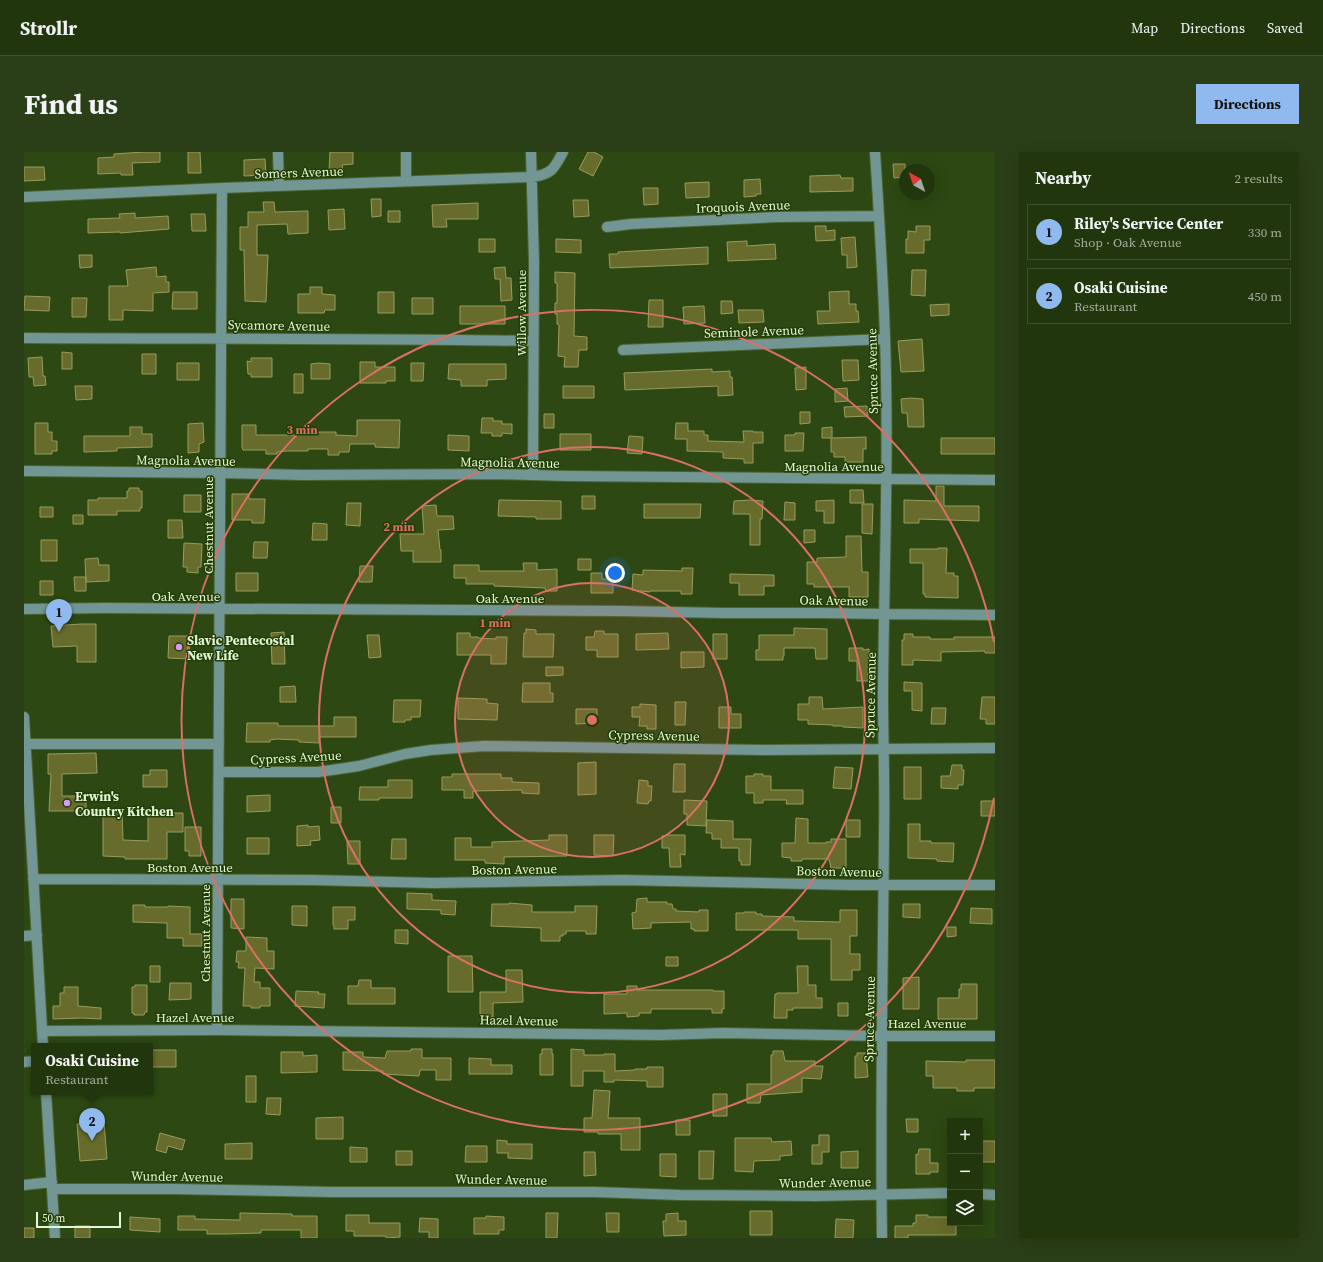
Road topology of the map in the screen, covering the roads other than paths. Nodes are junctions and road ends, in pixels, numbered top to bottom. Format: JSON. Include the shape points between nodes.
{"nodes":[{"id":1,"x":278,"y":152,"type":"edge"},
{"id":2,"x":406,"y":152,"type":"edge"},
{"id":3,"x":531,"y":152,"type":"edge"},
{"id":4,"x":563,"y":152,"type":"edge"},
{"id":5,"x":875,"y":152,"type":"edge"},
{"id":6,"x":532,"y":177,"type":"junction"},
{"id":7,"x":406,"y":181,"type":"junction"},
{"id":8,"x":279,"y":186,"type":"junction"},
{"id":9,"x":222,"y":188,"type":"junction"},
{"id":10,"x":24,"y":197,"type":"edge"},
{"id":11,"x":879,"y":216,"type":"junction"},
{"id":12,"x":607,"y":227,"type":"dead end"},
{"id":13,"x":24,"y":338,"type":"edge"},
{"id":14,"x":222,"y":338,"type":"junction"},
{"id":15,"x":885,"y":339,"type":"junction"},
{"id":16,"x":533,"y":341,"type":"junction"},
{"id":17,"x":623,"y":350,"type":"dead end"},
{"id":18,"x":24,"y":471,"type":"edge"},
{"id":19,"x":221,"y":473,"type":"junction"},
{"id":20,"x":533,"y":475,"type":"junction"},
{"id":21,"x":886,"y":479,"type":"junction"},
{"id":22,"x":995,"y":480,"type":"edge"},
{"id":23,"x":24,"y":609,"type":"edge"},
{"id":24,"x":221,"y":609,"type":"junction"},
{"id":25,"x":884,"y":614,"type":"junction"},
{"id":26,"x":995,"y":615,"type":"edge"},
{"id":27,"x":24,"y":717,"type":"edge"},
{"id":28,"x":26,"y":744,"type":"junction"},
{"id":29,"x":219,"y":744,"type":"junction"},
{"id":30,"x":995,"y":748,"type":"edge"},
{"id":31,"x":883,"y":749,"type":"junction"},
{"id":32,"x":219,"y":772,"type":"junction"},
{"id":33,"x":27,"y":810,"type":"edge"},
{"id":34,"x":33,"y":879,"type":"junction"},
{"id":35,"x":218,"y":880,"type":"junction"},
{"id":36,"x":995,"y":885,"type":"edge"},
{"id":37,"x":883,"y":886,"type":"junction"},
{"id":38,"x":37,"y":935,"type":"junction"},
{"id":39,"x":24,"y":936,"type":"edge"},
{"id":40,"x":218,"y":1030,"type":"junction"},
{"id":41,"x":42,"y":1031,"type":"junction"},
{"id":42,"x":882,"y":1036,"type":"junction"},
{"id":43,"x":995,"y":1036,"type":"edge"},
{"id":44,"x":43,"y":1043,"type":"edge"},
{"id":45,"x":46,"y":1095,"type":"edge"},
{"id":46,"x":24,"y":1184,"type":"edge"},
{"id":47,"x":52,"y":1185,"type":"junction"},
{"id":48,"x":881,"y":1194,"type":"junction"},
{"id":49,"x":947,"y":1194,"type":"edge"},
{"id":50,"x":983,"y":1194,"type":"edge"},
{"id":51,"x":995,"y":1195,"type":"edge"},
{"id":52,"x":55,"y":1238,"type":"edge"},
{"id":53,"x":882,"y":1238,"type":"edge"}],
"edges":[{"from":1,"to":8,"type":"street"},
{"from":2,"to":7,"type":"street"},
{"from":3,"to":6,"type":"street","name":"Willow Avenue"},
{"from":4,"to":6,"type":"street","name":"Somers Avenue","via":[[550,172]]},
{"from":5,"to":11,"type":"street","name":"Spruce Avenue"},
{"from":6,"to":7,"type":"street","name":"Somers Avenue"},
{"from":6,"to":16,"type":"street","name":"Willow Avenue"},
{"from":7,"to":8,"type":"street","name":"Somers Avenue"},
{"from":8,"to":9,"type":"street","name":"Somers Avenue"},
{"from":9,"to":10,"type":"street","name":"Somers Avenue"},
{"from":9,"to":14,"type":"street","name":"Chestnut Avenue"},
{"from":11,"to":12,"type":"street","name":"Iroquois Avenue","via":[[778,217]]},
{"from":11,"to":15,"type":"street","name":"Spruce Avenue"},
{"from":13,"to":14,"type":"street","name":"Sycamore Avenue"},
{"from":14,"to":16,"type":"street","name":"Sycamore Avenue"},
{"from":14,"to":19,"type":"street","name":"Chestnut Avenue"},
{"from":15,"to":17,"type":"street","name":"Seminole Avenue"},
{"from":15,"to":21,"type":"street","name":"Spruce Avenue"},
{"from":16,"to":20,"type":"street","name":"Willow Avenue"},
{"from":18,"to":19,"type":"street","name":"Magnolia Avenue"},
{"from":19,"to":20,"type":"street","name":"Magnolia Avenue"},
{"from":19,"to":24,"type":"street","name":"Chestnut Avenue"},
{"from":20,"to":21,"type":"street","name":"Magnolia Avenue"},
{"from":21,"to":22,"type":"street","name":"Magnolia Avenue"},
{"from":21,"to":25,"type":"street","name":"Spruce Avenue"},
{"from":23,"to":24,"type":"street","name":"Oak Avenue"},
{"from":24,"to":25,"type":"street","name":"Oak Avenue"},
{"from":24,"to":29,"type":"street","name":"Chestnut Avenue"},
{"from":25,"to":26,"type":"street","name":"Oak Avenue"},
{"from":25,"to":31,"type":"street","name":"Spruce Avenue"},
{"from":27,"to":28,"type":"street"},
{"from":28,"to":29,"type":"street"},
{"from":28,"to":33,"type":"street"},
{"from":29,"to":32,"type":"street","name":"Chestnut Avenue"},
{"from":30,"to":31,"type":"street","name":"Cypress Avenue"},
{"from":31,"to":32,"type":"street","name":"Cypress Avenue","via":[[484,746],[405,754],[359,766],[318,772]]},
{"from":31,"to":37,"type":"street","name":"Spruce Avenue"},
{"from":32,"to":35,"type":"street","name":"Chestnut Avenue"},
{"from":33,"to":34,"type":"street"},
{"from":34,"to":35,"type":"street","name":"Boston Avenue"},
{"from":34,"to":38,"type":"street"},
{"from":35,"to":37,"type":"street","name":"Boston Avenue","via":[[433,883],[622,880]]},
{"from":35,"to":40,"type":"street","name":"Chestnut Avenue"},
{"from":36,"to":37,"type":"street","name":"Boston Avenue"},
{"from":37,"to":42,"type":"street","name":"Spruce Avenue"},
{"from":38,"to":39,"type":"street"},
{"from":38,"to":41,"type":"street"},
{"from":40,"to":41,"type":"street","name":"Hazel Avenue"},
{"from":40,"to":42,"type":"street","name":"Hazel Avenue"},
{"from":41,"to":44,"type":"street"},
{"from":42,"to":43,"type":"street","name":"Hazel Avenue"},
{"from":42,"to":48,"type":"street","name":"Spruce Avenue"},
{"from":45,"to":47,"type":"street"},
{"from":46,"to":47,"type":"street","name":"Wunder Avenue"},
{"from":47,"to":48,"type":"street","name":"Wunder Avenue","via":[[332,1192],[595,1192],[817,1196]]},
{"from":47,"to":52,"type":"street"},
{"from":48,"to":49,"type":"street","name":"Wunder Avenue"},
{"from":48,"to":53,"type":"street","name":"Spruce Avenue"},
{"from":50,"to":51,"type":"street"}]}
